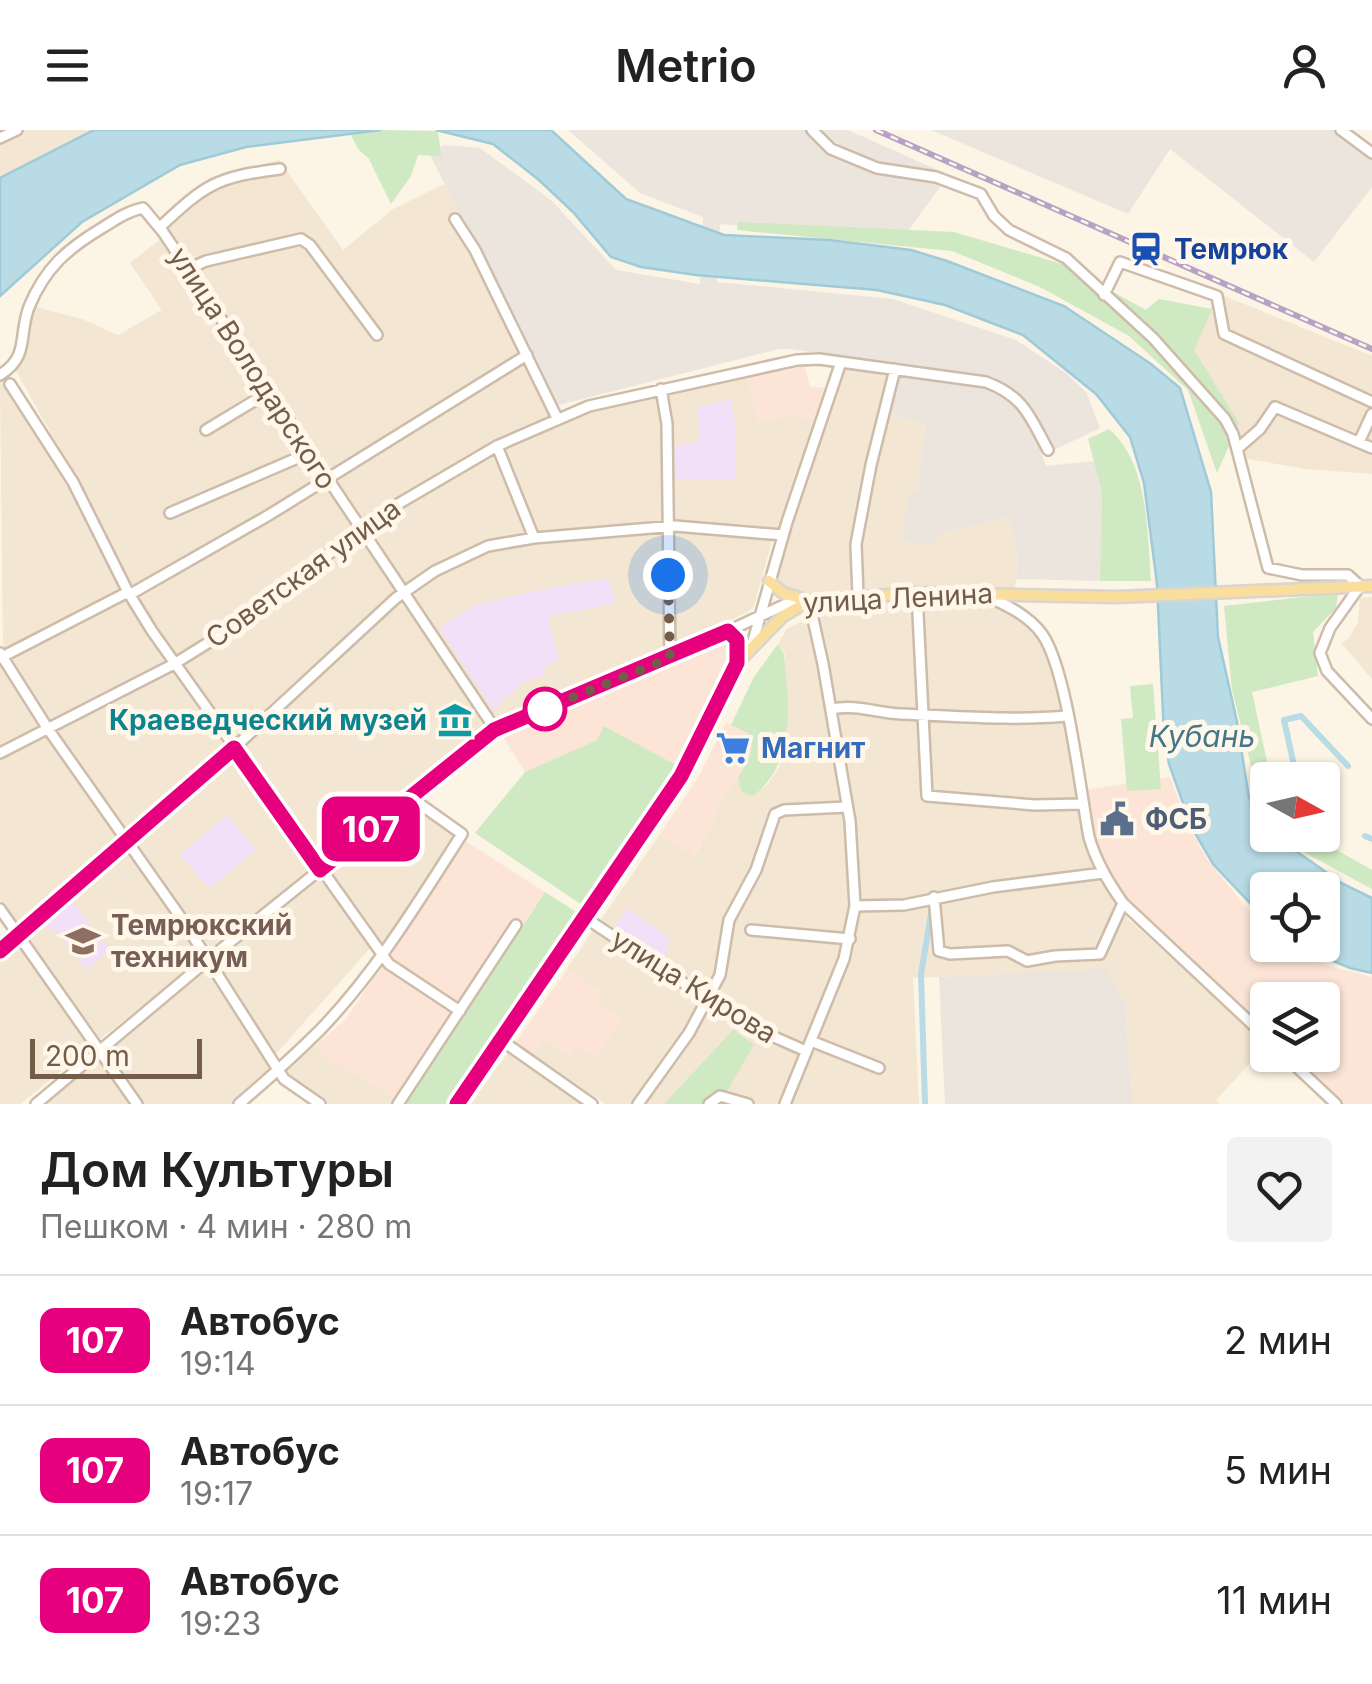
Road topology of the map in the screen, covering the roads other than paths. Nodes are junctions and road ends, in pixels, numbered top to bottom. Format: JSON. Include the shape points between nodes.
{"nodes":[{"id":1,"x":18,"y":130,"type":"edge"},
{"id":2,"x":812,"y":130,"type":"edge"},
{"id":3,"x":1340,"y":130,"type":"edge"},
{"id":4,"x":0,"y":138,"type":"edge"},
{"id":5,"x":1372,"y":153,"type":"edge"},
{"id":6,"x":280,"y":170,"type":"dead end"},
{"id":7,"x":455,"y":219,"type":"dead end"},
{"id":8,"x":160,"y":227,"type":"junction"},
{"id":9,"x":188,"y":269,"type":"junction"},
{"id":10,"x":1104,"y":295,"type":"junction"},
{"id":11,"x":377,"y":335,"type":"dead end"},
{"id":12,"x":527,"y":355,"type":"junction"},
{"id":13,"x":841,"y":362,"type":"junction"},
{"id":14,"x":895,"y":369,"type":"junction"},
{"id":15,"x":0,"y":375,"type":"edge"},
{"id":16,"x":10,"y":384,"type":"dead end"},
{"id":17,"x":661,"y":389,"type":"junction"},
{"id":18,"x":269,"y":392,"type":"junction"},
{"id":19,"x":1372,"y":402,"type":"edge"},
{"id":20,"x":1372,"y":414,"type":"edge"},
{"id":21,"x":556,"y":418,"type":"junction"},
{"id":22,"x":206,"y":430,"type":"dead end"},
{"id":23,"x":1359,"y":442,"type":"junction"},
{"id":24,"x":496,"y":446,"type":"junction"},
{"id":25,"x":1372,"y":448,"type":"edge"},
{"id":26,"x":1238,"y":449,"type":"junction"},
{"id":27,"x":1048,"y":450,"type":"dead end"},
{"id":28,"x":309,"y":453,"type":"junction"},
{"id":29,"x":325,"y":478,"type":"junction"},
{"id":30,"x":170,"y":513,"type":"dead end"},
{"id":31,"x":668,"y":527,"type":"junction"},
{"id":32,"x":358,"y":528,"type":"junction"},
{"id":33,"x":783,"y":534,"type":"junction"},
{"id":34,"x":534,"y":538,"type":"junction"},
{"id":35,"x":769,"y":580,"type":"junction"},
{"id":36,"x":1366,"y":586,"type":"edge"},
{"id":37,"x":979,"y":592,"type":"junction"},
{"id":38,"x":129,"y":593,"type":"junction"},
{"id":39,"x":402,"y":593,"type":"junction"},
{"id":40,"x":917,"y":593,"type":"junction"},
{"id":41,"x":1006,"y":593,"type":"junction"},
{"id":42,"x":858,"y":596,"type":"junction"},
{"id":43,"x":809,"y":601,"type":"junction"},
{"id":44,"x":1016,"y":611,"type":"junction"},
{"id":45,"x":758,"y":616,"type":"junction"},
{"id":46,"x":728,"y":631,"type":"junction"},
{"id":47,"x":751,"y":648,"type":"junction"},
{"id":48,"x":1,"y":656,"type":"edge"},
{"id":49,"x":670,"y":658,"type":"junction"},
{"id":50,"x":737,"y":663,"type":"junction"},
{"id":51,"x":174,"y":664,"type":"junction"},
{"id":52,"x":831,"y":709,"type":"junction"},
{"id":53,"x":924,"y":714,"type":"junction"},
{"id":54,"x":1066,"y":716,"type":"junction"},
{"id":55,"x":1372,"y":719,"type":"edge"},
{"id":56,"x":48,"y":729,"type":"junction"},
{"id":57,"x":494,"y":730,"type":"junction"},
{"id":58,"x":234,"y":748,"type":"junction"},
{"id":59,"x":0,"y":753,"type":"edge"},
{"id":60,"x":410,"y":797,"type":"junction"},
{"id":61,"x":1082,"y":804,"type":"junction"},
{"id":62,"x":847,"y":806,"type":"junction"},
{"id":63,"x":128,"y":841,"type":"junction"},
{"id":64,"x":320,"y":870,"type":"junction"},
{"id":65,"x":1104,"y":873,"type":"junction"},
{"id":66,"x":934,"y":897,"type":"junction"},
{"id":67,"x":1123,"y":903,"type":"junction"},
{"id":68,"x":855,"y":906,"type":"junction"},
{"id":69,"x":0,"y":909,"type":"edge"},
{"id":70,"x":584,"y":917,"type":"junction"},
{"id":71,"x":516,"y":925,"type":"dead end"},
{"id":72,"x":751,"y":930,"type":"dead end"},
{"id":73,"x":18,"y":935,"type":"junction"},
{"id":74,"x":850,"y":939,"type":"junction"},
{"id":75,"x":0,"y":951,"type":"edge"},
{"id":76,"x":382,"y":954,"type":"junction"},
{"id":77,"x":209,"y":959,"type":"junction"},
{"id":78,"x":707,"y":999,"type":"junction"},
{"id":79,"x":460,"y":1011,"type":"junction"},
{"id":80,"x":1250,"y":1022,"type":"edge"},
{"id":81,"x":501,"y":1040,"type":"junction"},
{"id":82,"x":808,"y":1046,"type":"junction"},
{"id":83,"x":100,"y":1050,"type":"junction"},
{"id":84,"x":879,"y":1068,"type":"dead end"},
{"id":85,"x":278,"y":1070,"type":"junction"},
{"id":86,"x":1302,"y":1072,"type":"edge"},
{"id":87,"x":713,"y":1100,"type":"edge"},
{"id":88,"x":36,"y":1104,"type":"edge"},
{"id":89,"x":137,"y":1104,"type":"edge"},
{"id":90,"x":239,"y":1104,"type":"edge"},
{"id":91,"x":320,"y":1104,"type":"edge"},
{"id":92,"x":398,"y":1104,"type":"edge"},
{"id":93,"x":457,"y":1104,"type":"edge"},
{"id":94,"x":592,"y":1104,"type":"edge"},
{"id":95,"x":638,"y":1104,"type":"edge"},
{"id":96,"x":748,"y":1104,"type":"edge"},
{"id":97,"x":785,"y":1104,"type":"edge"},
{"id":98,"x":1336,"y":1104,"type":"edge"}],
"edges":[{"from":1,"to":4,"type":"street"},
{"from":2,"to":10,"type":"street","via":[[831,149],[876,168],[975,191],[1008,230],[1066,258]]},
{"from":3,"to":5,"type":"street"},
{"from":6,"to":8,"type":"street","via":[[216,181]]},
{"from":7,"to":12,"type":"street"},
{"from":8,"to":9,"type":"street","name":"улица Володарского"},
{"from":8,"to":15,"type":"street","name":"улица Володарского","via":[[144,208],[132,210],[53,262],[28,310],[20,357]]},
{"from":9,"to":11,"type":"street","via":[[301,239]]},
{"from":9,"to":18,"type":"street","name":"улица Володарского"},
{"from":10,"to":19,"type":"street","via":[[1120,262],[1197,286],[1217,296],[1224,334]]},
{"from":10,"to":26,"type":"street","via":[[1204,394]]},
{"from":12,"to":21,"type":"street"},
{"from":12,"to":29,"type":"street"},
{"from":13,"to":14,"type":"street","name":"Советская улица"},
{"from":13,"to":17,"type":"street","name":"Советская улица","via":[[797,360]]},
{"from":13,"to":33,"type":"street"},
{"from":14,"to":27,"type":"street","name":"Советская улица","via":[[1004,388],[1020,400]]},
{"from":14,"to":42,"type":"street","via":[[856,544]]},
{"from":16,"to":38,"type":"street","via":[[73,482]]},
{"from":17,"to":21,"type":"street","name":"Советская улица"},
{"from":17,"to":31,"type":"street"},
{"from":18,"to":22,"type":"street"},
{"from":18,"to":28,"type":"street","name":"улица Володарского"},
{"from":20,"to":23,"type":"street"},
{"from":21,"to":24,"type":"street","name":"Советская улица"},
{"from":23,"to":25,"type":"street"},
{"from":23,"to":26,"type":"street","via":[[1274,408]]},
{"from":24,"to":32,"type":"street","name":"Советская улица"},
{"from":24,"to":34,"type":"street"},
{"from":26,"to":36,"type":"street","via":[[1268,568],[1348,575]]},
{"from":28,"to":29,"type":"street","name":"улица Володарского"},
{"from":28,"to":30,"type":"street"},
{"from":29,"to":32,"type":"street","name":"улица Володарского"},
{"from":29,"to":38,"type":"street"},
{"from":31,"to":33,"type":"street"},
{"from":31,"to":34,"type":"street"},
{"from":31,"to":49,"type":"street"},
{"from":32,"to":39,"type":"street","name":"улица Володарского"},
{"from":32,"to":51,"type":"street","name":"Советская улица","via":[[277,598]]},
{"from":33,"to":35,"type":"street"},
{"from":34,"to":39,"type":"street","via":[[488,546]]},
{"from":35,"to":43,"type":"main road","via":[[784,594]]},
{"from":35,"to":45,"type":"street"},
{"from":36,"to":41,"type":"main road","name":"улица Ленина","via":[[1139,596]]},
{"from":36,"to":55,"type":"street","via":[[1330,628],[1320,653],[1327,671]]},
{"from":37,"to":40,"type":"main road","name":"улица Ленина"},
{"from":37,"to":41,"type":"main road","name":"улица Ленина"},
{"from":37,"to":44,"type":"street"},
{"from":38,"to":48,"type":"street"},
{"from":38,"to":51,"type":"street"},
{"from":39,"to":57,"type":"street","name":"улица Володарского"},
{"from":39,"to":58,"type":"street"},
{"from":40,"to":42,"type":"main road","name":"улица Ленина"},
{"from":40,"to":53,"type":"street"},
{"from":41,"to":44,"type":"street"},
{"from":42,"to":43,"type":"main road","name":"улица Ленина"},
{"from":43,"to":45,"type":"street","name":"улица Ленина"},
{"from":43,"to":47,"type":"main road"},
{"from":43,"to":52,"type":"street"},
{"from":44,"to":54,"type":"street","via":[[1048,643]]},
{"from":45,"to":46,"type":"street","name":"улица Ленина"},
{"from":45,"to":47,"type":"street"},
{"from":46,"to":49,"type":"street","name":"улица Ленина"},
{"from":46,"to":50,"type":"street","via":[[737,640]]},
{"from":47,"to":50,"type":"main road"},
{"from":48,"to":56,"type":"street"},
{"from":49,"to":57,"type":"street","name":"улица Ленина"},
{"from":50,"to":70,"type":"main road","via":[[681,776]]},
{"from":51,"to":56,"type":"street","name":"Советская улица"},
{"from":51,"to":58,"type":"street"},
{"from":52,"to":53,"type":"street"},
{"from":52,"to":62,"type":"street"},
{"from":53,"to":54,"type":"street","via":[[992,720]]},
{"from":53,"to":61,"type":"street","via":[[927,796]]},
{"from":54,"to":61,"type":"street"},
{"from":56,"to":59,"type":"street","name":"Советская улица"},
{"from":56,"to":63,"type":"street"},
{"from":57,"to":60,"type":"street","name":"улица Ленина"},
{"from":58,"to":63,"type":"street"},
{"from":58,"to":64,"type":"street"},
{"from":60,"to":64,"type":"street","name":"улица Ленина"},
{"from":60,"to":76,"type":"street","via":[[462,834]]},
{"from":61,"to":65,"type":"street"},
{"from":62,"to":68,"type":"street"},
{"from":62,"to":78,"type":"street","via":[[775,814],[729,920],[724,964]]},
{"from":63,"to":73,"type":"street"},
{"from":63,"to":77,"type":"street"},
{"from":64,"to":76,"type":"street"},
{"from":64,"to":77,"type":"street","name":"улица Ленина"},
{"from":65,"to":66,"type":"street"},
{"from":65,"to":67,"type":"street"},
{"from":66,"to":67,"type":"street","via":[[943,954],[1008,952],[1027,962],[1100,954]]},
{"from":66,"to":68,"type":"street"},
{"from":67,"to":80,"type":"street"},
{"from":68,"to":74,"type":"street"},
{"from":69,"to":73,"type":"street"},
{"from":70,"to":78,"type":"street","name":"улица Кирова"},
{"from":70,"to":81,"type":"main road"},
{"from":71,"to":79,"type":"street"},
{"from":72,"to":74,"type":"street"},
{"from":73,"to":75,"type":"street"},
{"from":73,"to":83,"type":"street"},
{"from":74,"to":82,"type":"street"},
{"from":76,"to":79,"type":"street"},
{"from":76,"to":85,"type":"street"},
{"from":77,"to":83,"type":"street","name":"улица Ленина"},
{"from":77,"to":85,"type":"street"},
{"from":78,"to":82,"type":"street","name":"улица Кирова","via":[[770,1037]]},
{"from":78,"to":95,"type":"street"},
{"from":79,"to":92,"type":"street"},
{"from":81,"to":93,"type":"main road"},
{"from":81,"to":94,"type":"street"},
{"from":82,"to":84,"type":"street","name":"улица Кирова"},
{"from":82,"to":97,"type":"street"},
{"from":83,"to":88,"type":"street","name":"улица Ленина"},
{"from":83,"to":89,"type":"street"},
{"from":85,"to":90,"type":"street"},
{"from":85,"to":91,"type":"street"},
{"from":86,"to":98,"type":"street"},
{"from":87,"to":96,"type":"street"}]}
